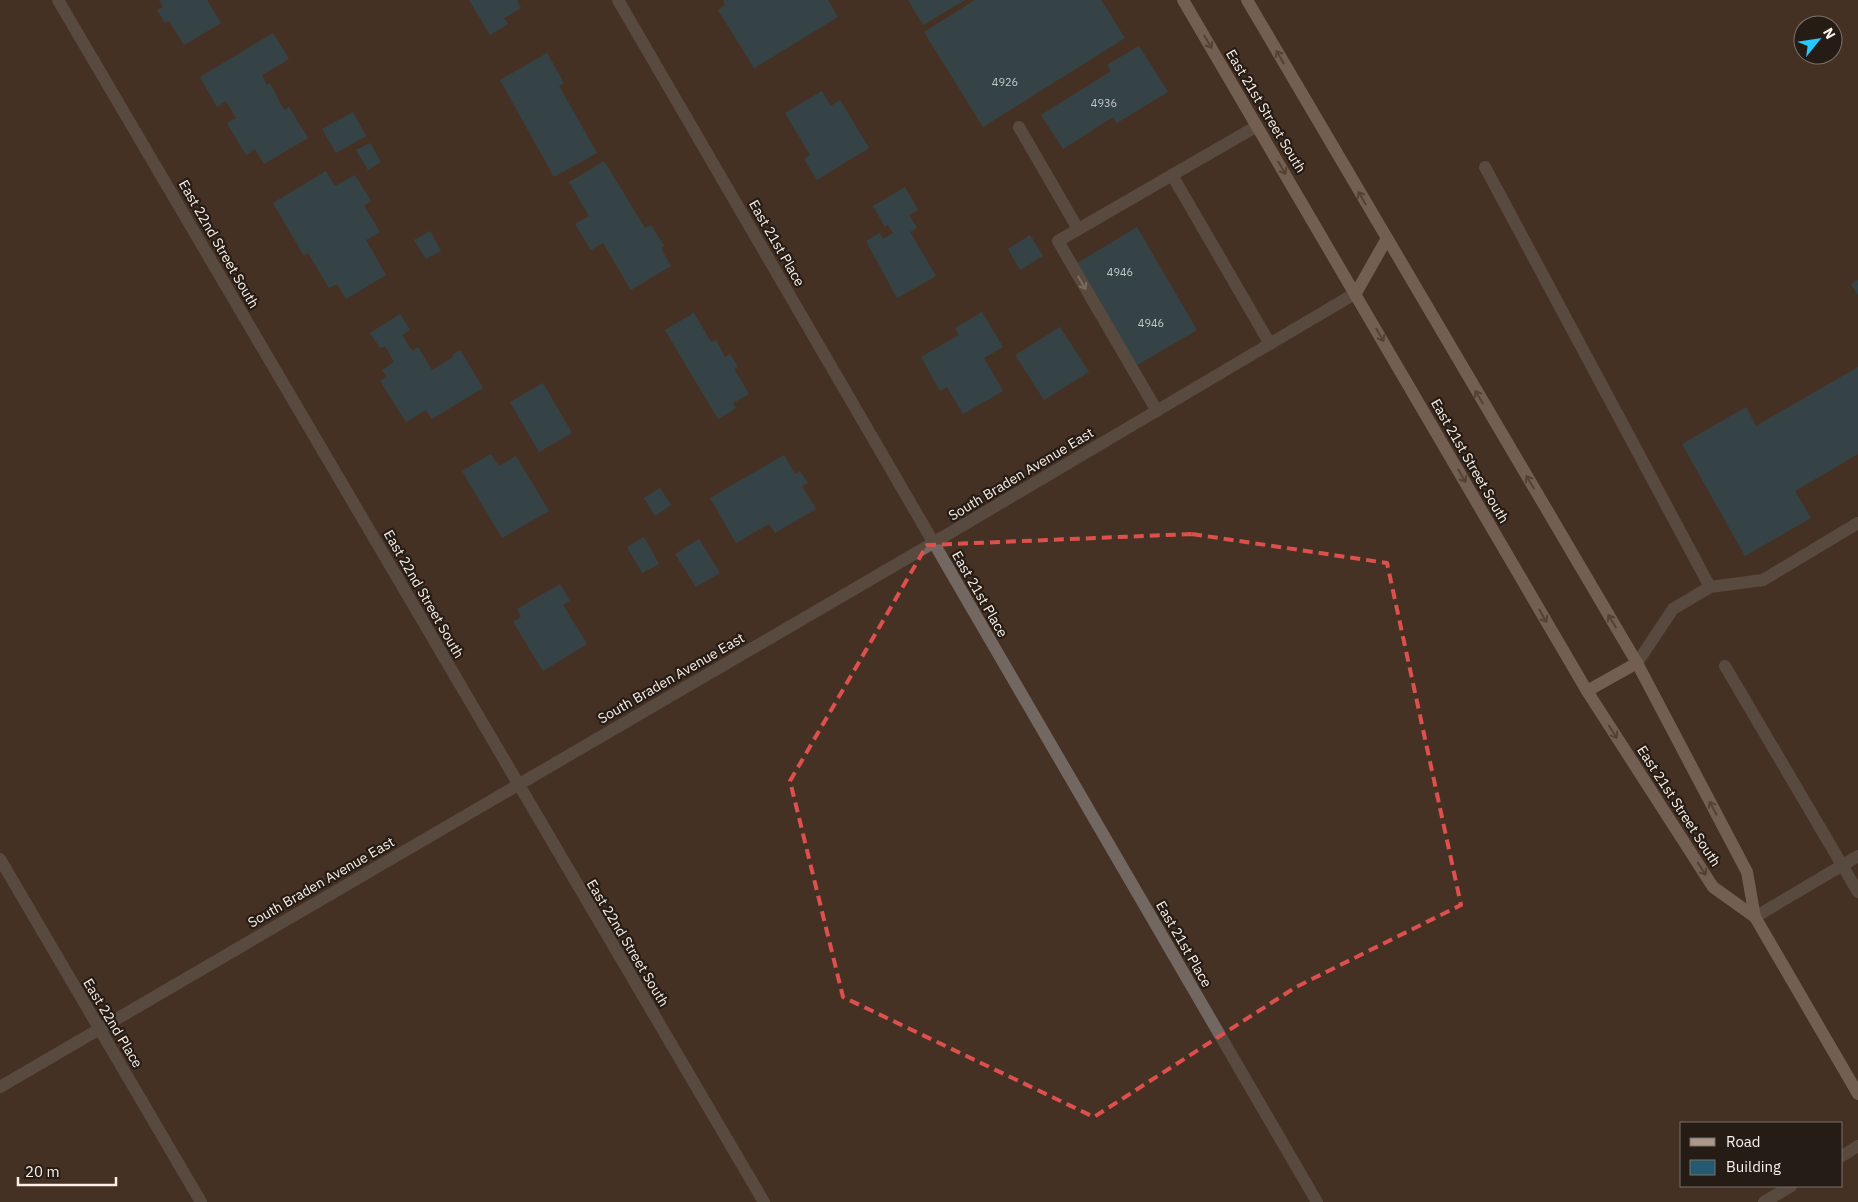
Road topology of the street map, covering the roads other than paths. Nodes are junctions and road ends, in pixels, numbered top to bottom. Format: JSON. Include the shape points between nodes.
{"nodes":[{"id":1,"x":58,"y":0,"type":"edge"},
{"id":2,"x":618,"y":0,"type":"edge"},
{"id":3,"x":1183,"y":0,"type":"edge"},
{"id":4,"x":1247,"y":0,"type":"edge"},
{"id":5,"x":1257,"y":126,"type":"junction"},
{"id":6,"x":1019,"y":127,"type":"dead end"},
{"id":7,"x":1485,"y":167,"type":"dead end"},
{"id":8,"x":1172,"y":175,"type":"junction"},
{"id":9,"x":1078,"y":230,"type":"junction"},
{"id":10,"x":1386,"y":240,"type":"junction"},
{"id":11,"x":1356,"y":293,"type":"junction"},
{"id":12,"x":1270,"y":344,"type":"junction"},
{"id":13,"x":1157,"y":412,"type":"junction"},
{"id":14,"x":1858,"y":523,"type":"edge"},
{"id":15,"x":934,"y":543,"type":"junction"},
{"id":16,"x":1710,"y":587,"type":"junction"},
{"id":17,"x":1637,"y":663,"type":"junction"},
{"id":18,"x":1725,"y":666,"type":"dead end"},
{"id":19,"x":1587,"y":691,"type":"junction"},
{"id":20,"x":517,"y":784,"type":"junction"},
{"id":21,"x":1858,"y":856,"type":"edge"},
{"id":22,"x":0,"y":860,"type":"edge"},
{"id":23,"x":1842,"y":865,"type":"junction"},
{"id":24,"x":1858,"y":892,"type":"edge"},
{"id":25,"x":1755,"y":918,"type":"junction"},
{"id":26,"x":99,"y":1030,"type":"junction"},
{"id":27,"x":0,"y":1087,"type":"edge"},
{"id":28,"x":1858,"y":1094,"type":"edge"},
{"id":29,"x":1858,"y":1146,"type":"edge"},
{"id":30,"x":1843,"y":1155,"type":"edge"},
{"id":31,"x":1789,"y":1187,"type":"edge"},
{"id":32,"x":201,"y":1202,"type":"edge"},
{"id":33,"x":764,"y":1202,"type":"edge"},
{"id":34,"x":1317,"y":1202,"type":"edge"},
{"id":35,"x":1764,"y":1202,"type":"edge"}],
"edges":[{"from":1,"to":20,"type":"street","name":"East 22nd Street South"},
{"from":2,"to":15,"type":"street","name":"East 21st Place"},
{"from":3,"to":5,"type":"main road","name":"East 21st Street South","one_way":true},
{"from":10,"to":4,"type":"main road","name":"East 21st Street South","one_way":true},
{"from":5,"to":8,"type":"street"},
{"from":5,"to":11,"type":"main road","name":"East 21st Street South","one_way":true},
{"from":6,"to":9,"type":"street"},
{"from":7,"to":16,"type":"street"},
{"from":8,"to":9,"type":"street"},
{"from":8,"to":12,"type":"street"},
{"from":9,"to":13,"type":"street","one_way":true,"via":[[1058,241]]},
{"from":10,"to":11,"type":"main road"},
{"from":17,"to":10,"type":"main road","name":"East 21st Street South","one_way":true},
{"from":11,"to":12,"type":"street","name":"South Braden Avenue East"},
{"from":11,"to":19,"type":"main road","name":"East 21st Street South","one_way":true},
{"from":12,"to":13,"type":"street","name":"South Braden Avenue East"},
{"from":13,"to":15,"type":"street","name":"South Braden Avenue East"},
{"from":14,"to":16,"type":"street","via":[[1762,580]]},
{"from":15,"to":20,"type":"street","name":"South Braden Avenue East"},
{"from":15,"to":34,"type":"street","name":"East 21st Place"},
{"from":16,"to":17,"type":"street","via":[[1673,609]]},
{"from":17,"to":19,"type":"main road"},
{"from":25,"to":17,"type":"main road","name":"East 21st Street South","one_way":true,"via":[[1747,872]]},
{"from":18,"to":23,"type":"street"},
{"from":19,"to":25,"type":"main road","name":"East 21st Street South","one_way":true,"via":[[1714,887]]},
{"from":20,"to":26,"type":"street","name":"South Braden Avenue East"},
{"from":20,"to":33,"type":"street","name":"East 22nd Street South"},
{"from":21,"to":23,"type":"street"},
{"from":22,"to":26,"type":"street","name":"East 22nd Place"},
{"from":23,"to":24,"type":"street"},
{"from":23,"to":25,"type":"street"},
{"from":25,"to":28,"type":"main road","name":"East 21st Street South"},
{"from":26,"to":27,"type":"street","name":"South Braden Avenue East"},
{"from":26,"to":32,"type":"street","name":"East 22nd Place"},
{"from":29,"to":30,"type":"street"},
{"from":31,"to":35,"type":"street"}]}
